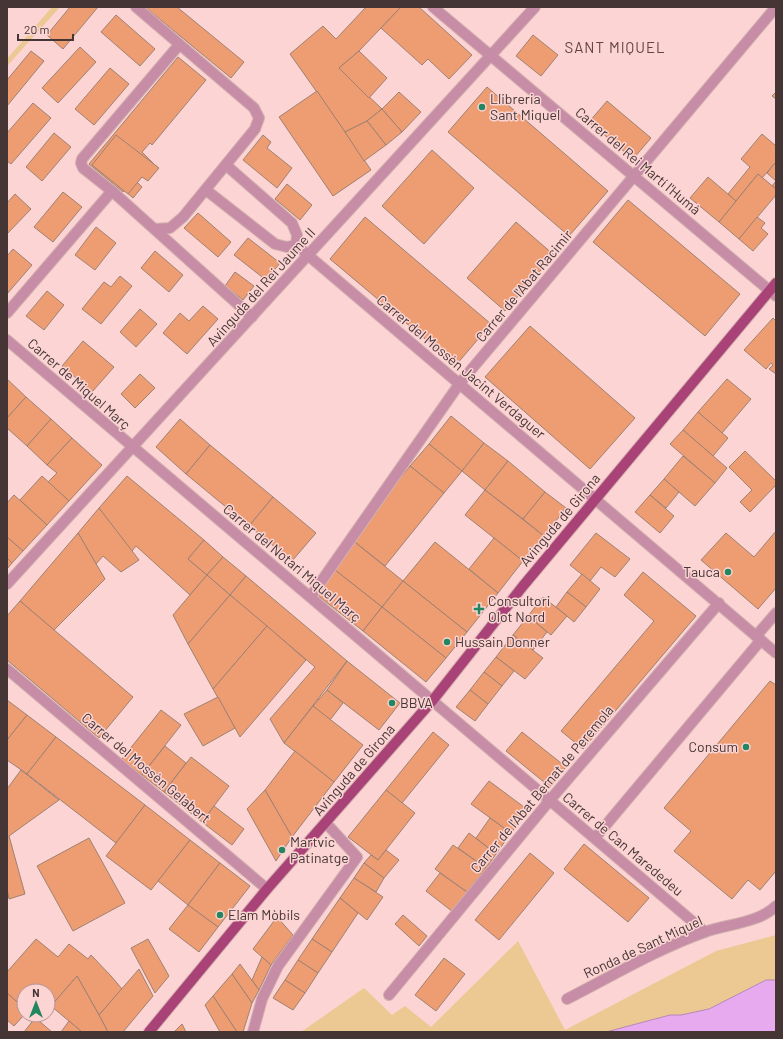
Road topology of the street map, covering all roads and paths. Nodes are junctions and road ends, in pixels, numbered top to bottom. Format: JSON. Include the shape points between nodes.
{"nodes":[{"id":1,"x":136,"y":7,"type":"edge"},
{"id":2,"x":433,"y":7,"type":"edge"},
{"id":3,"x":535,"y":7,"type":"edge"},
{"id":4,"x":776,"y":7,"type":"edge"},
{"id":5,"x":179,"y":45,"type":"junction"},
{"id":6,"x":490,"y":56,"type":"junction"},
{"id":7,"x":226,"y":165,"type":"junction"},
{"id":8,"x":634,"y":177,"type":"junction"},
{"id":9,"x":206,"y":190,"type":"junction"},
{"id":10,"x":112,"y":191,"type":"junction"},
{"id":11,"x":155,"y":229,"type":"junction"},
{"id":12,"x":296,"y":245,"type":"junction"},
{"id":13,"x":308,"y":255,"type":"junction"},
{"id":14,"x":774,"y":290,"type":"edge"},
{"id":15,"x":7,"y":313,"type":"edge"},
{"id":16,"x":252,"y":317,"type":"junction"},
{"id":17,"x":7,"y":340,"type":"edge"},
{"id":18,"x":460,"y":384,"type":"junction"},
{"id":19,"x":133,"y":448,"type":"junction"},
{"id":20,"x":596,"y":500,"type":"junction"},
{"id":21,"x":7,"y":584,"type":"edge"},
{"id":22,"x":311,"y":596,"type":"junction"},
{"id":23,"x":719,"y":604,"type":"junction"},
{"id":24,"x":776,"y":612,"type":"edge"},
{"id":25,"x":758,"y":638,"type":"junction"},
{"id":26,"x":776,"y":653,"type":"edge"},
{"id":27,"x":7,"y":669,"type":"edge"},
{"id":28,"x":433,"y":700,"type":"junction"},
{"id":29,"x":550,"y":800,"type":"junction"},
{"id":30,"x":326,"y":823,"type":"junction"},
{"id":31,"x":595,"y":838,"type":"junction"},
{"id":32,"x":267,"y":889,"type":"junction"},
{"id":33,"x":776,"y":906,"type":"edge"},
{"id":34,"x":705,"y":932,"type":"junction"},
{"id":35,"x":389,"y":995,"type":"dead end"},
{"id":36,"x":567,"y":999,"type":"dead end"},
{"id":37,"x":149,"y":1032,"type":"edge"},
{"id":38,"x":253,"y":1032,"type":"edge"}],
"edges":[{"from":1,"to":5,"type":"street"},
{"from":2,"to":6,"type":"street","name":"Carrer del Rei Martí l'Humà"},
{"from":3,"to":6,"type":"street","name":"Avinguda del Rei Jaume II"},
{"from":4,"to":8,"type":"street","name":"Carrer de l'Abat Racimir"},
{"from":5,"to":7,"type":"street","via":[[254,108],[259,118],[255,129]]},
{"from":5,"to":10,"type":"street","via":[[82,159],[83,168]]},
{"from":6,"to":8,"type":"street","name":"Carrer del Rei Martí l'Humà"},
{"from":6,"to":13,"type":"street","name":"Avinguda del Rei Jaume II"},
{"from":7,"to":9,"type":"street"},
{"from":7,"to":12,"type":"street","via":[[292,224],[297,235]]},
{"from":8,"to":14,"type":"street","name":"Carrer del Rei Martí l'Humà"},
{"from":8,"to":18,"type":"street","name":"Carrer de l'Abat Racimir"},
{"from":9,"to":11,"type":"street","via":[[176,223],[164,230]]},
{"from":9,"to":12,"type":"street","via":[[275,244],[287,247]]},
{"from":10,"to":11,"type":"street"},
{"from":10,"to":15,"type":"street"},
{"from":11,"to":16,"type":"street"},
{"from":12,"to":13,"type":"street","name":"Carrer del Mossèn Jacint Verdaguer"},
{"from":13,"to":16,"type":"street","name":"Avinguda del Rei Jaume II"},
{"from":13,"to":18,"type":"street","name":"Carrer del Mossèn Jacint Verdaguer"},
{"from":14,"to":20,"type":"main road","name":"Avinguda de Girona"},
{"from":16,"to":19,"type":"street","name":"Avinguda del Rei Jaume II"},
{"from":17,"to":19,"type":"street","name":"Carrer de Miquel Març"},
{"from":18,"to":20,"type":"street","name":"Carrer del Mossèn Jacint Verdaguer"},
{"from":18,"to":22,"type":"street","name":"Carrer de l'Abat Racimir"},
{"from":19,"to":21,"type":"street","name":"Avinguda del Rei Jaume II"},
{"from":19,"to":22,"type":"street","name":"Carrer del Notari Miquel Març"},
{"from":20,"to":23,"type":"street","name":"Carrer del Mossèn Jacint Verdaguer"},
{"from":20,"to":28,"type":"main road","name":"Avinguda de Girona","via":[[523,586]]},
{"from":22,"to":28,"type":"street","name":"Carrer del Notari Miquel Març"},
{"from":23,"to":25,"type":"street","name":"Carrer del Mossèn Jacint Verdaguer"},
{"from":23,"to":29,"type":"street","name":"Carrer de l'Abat Bernat de Peremola"},
{"from":24,"to":25,"type":"street"},
{"from":25,"to":26,"type":"street","name":"Carrer del Mossèn Jacint Verdaguer"},
{"from":25,"to":31,"type":"street"},
{"from":27,"to":32,"type":"street","name":"Carrer del Mossèn Gelabert"},
{"from":28,"to":29,"type":"street","name":"Carrer de Can Marededeu"},
{"from":28,"to":30,"type":"main road","name":"Avinguda de Girona"},
{"from":29,"to":31,"type":"street","name":"Carrer de Can Marededeu"},
{"from":29,"to":35,"type":"street","name":"Carrer de l'Abat Bernat de Peremola"},
{"from":30,"to":32,"type":"main road","name":"Avinguda de Girona"},
{"from":30,"to":38,"type":"street","via":[[357,857],[278,966],[262,999]]},
{"from":31,"to":34,"type":"street","name":"Carrer de Can Marededeu"},
{"from":32,"to":37,"type":"main road","name":"Avinguda de Girona"},
{"from":33,"to":34,"type":"street","name":"Ronda de Sant Miquel","via":[[756,917]]},
{"from":34,"to":36,"type":"street","name":"Ronda de Sant Miquel","via":[[636,963]]}]}
